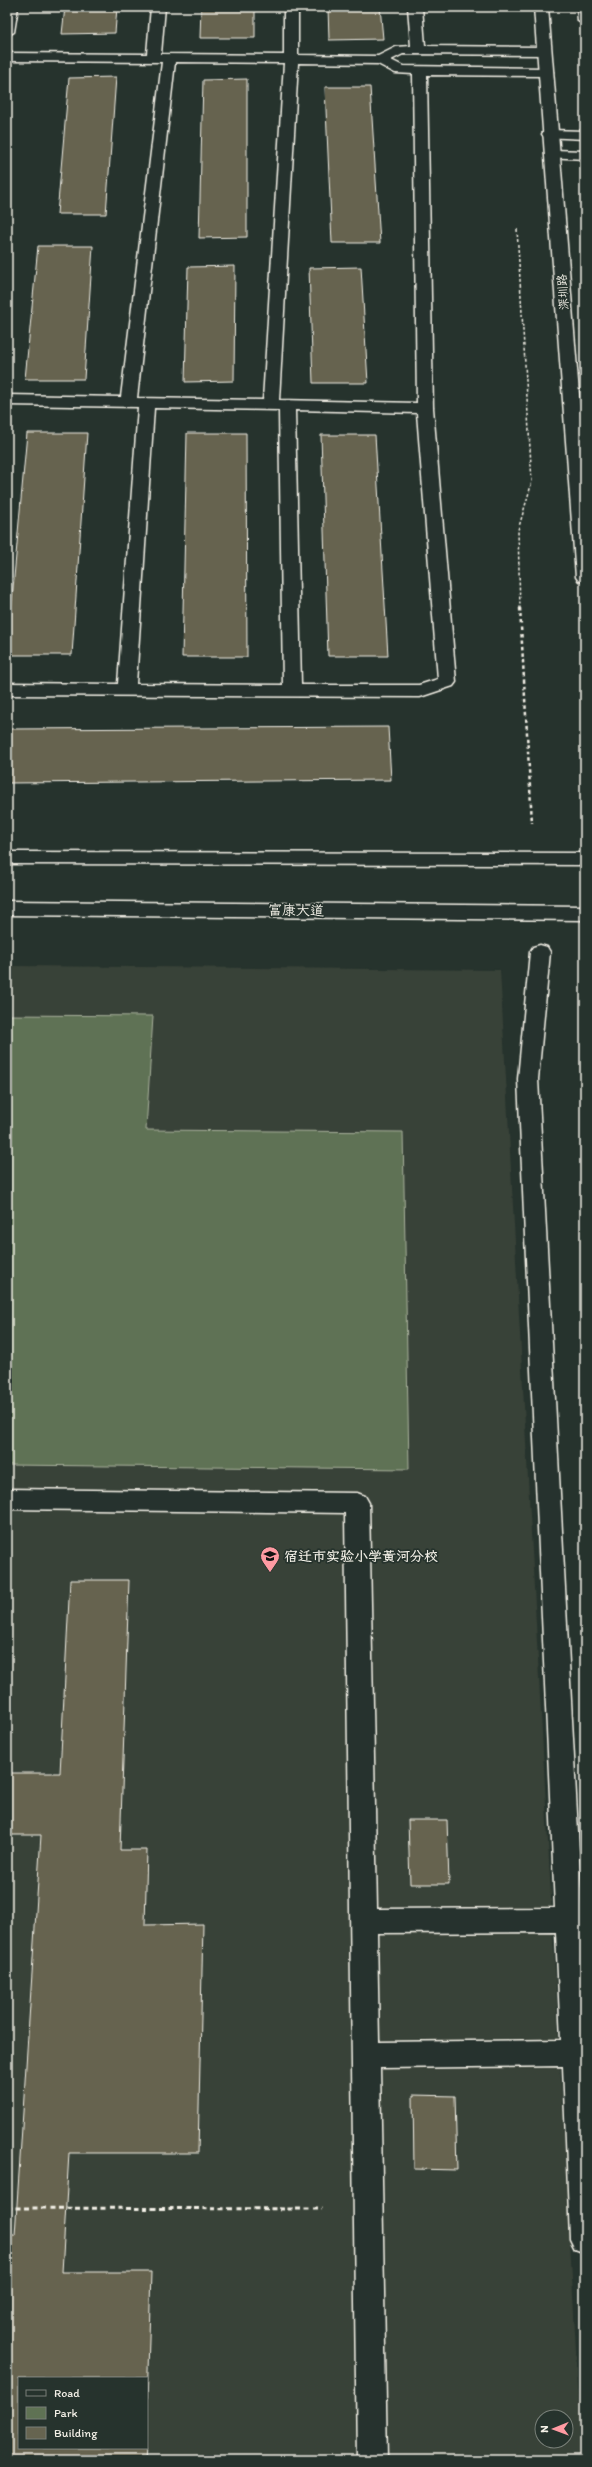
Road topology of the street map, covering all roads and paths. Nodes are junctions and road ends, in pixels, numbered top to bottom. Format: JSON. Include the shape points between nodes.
{"nodes":[{"id":1,"x":11,"y":7,"type":"edge"},
{"id":2,"x":158,"y":7,"type":"edge"},
{"id":3,"x":291,"y":7,"type":"edge"},
{"id":4,"x":415,"y":7,"type":"edge"},
{"id":5,"x":541,"y":7,"type":"edge"},
{"id":6,"x":584,"y":7,"type":"edge"},
{"id":7,"x":585,"y":21,"type":"edge"},
{"id":8,"x":7,"y":32,"type":"edge"},
{"id":9,"x":418,"y":50,"type":"junction"},
{"id":10,"x":544,"y":52,"type":"junction"},
{"id":11,"x":7,"y":57,"type":"edge"},
{"id":12,"x":154,"y":58,"type":"junction"},
{"id":13,"x":169,"y":58,"type":"junction"},
{"id":14,"x":291,"y":59,"type":"junction"},
{"id":15,"x":380,"y":60,"type":"junction"},
{"id":16,"x":420,"y":70,"type":"junction"},
{"id":17,"x":546,"y":72,"type":"junction"},
{"id":18,"x":549,"y":134,"type":"junction"},
{"id":19,"x":585,"y":135,"type":"edge"},
{"id":20,"x":552,"y":154,"type":"junction"},
{"id":21,"x":585,"y":155,"type":"edge"},
{"id":22,"x":517,"y":222,"type":"dead end"},
{"id":23,"x":7,"y":400,"type":"edge"},
{"id":24,"x":128,"y":403,"type":"junction"},
{"id":25,"x":146,"y":403,"type":"junction"},
{"id":26,"x":279,"y":405,"type":"junction"},
{"id":27,"x":425,"y":408,"type":"junction"},
{"id":28,"x":585,"y":577,"type":"edge"},
{"id":29,"x":7,"y":689,"type":"edge"},
{"id":30,"x":127,"y":690,"type":"junction"},
{"id":31,"x":292,"y":691,"type":"junction"},
{"id":32,"x":7,"y":858,"type":"edge"},
{"id":33,"x":534,"y":859,"type":"junction"},
{"id":34,"x":585,"y":859,"type":"edge"},
{"id":35,"x":7,"y":908,"type":"edge"},
{"id":36,"x":585,"y":913,"type":"edge"},
{"id":37,"x":540,"y":952,"type":"dead end"},
{"id":38,"x":7,"y":1499,"type":"edge"},
{"id":39,"x":577,"y":1920,"type":"edge"},
{"id":40,"x":364,"y":1921,"type":"junction"},
{"id":41,"x":580,"y":2053,"type":"edge"},
{"id":42,"x":365,"y":2055,"type":"junction"},
{"id":43,"x":7,"y":2208,"type":"edge"},
{"id":44,"x":368,"y":2210,"type":"junction"},
{"id":45,"x":585,"y":2240,"type":"edge"},
{"id":46,"x":372,"y":2460,"type":"edge"}],
"edges":[{"from":1,"to":8,"type":"street"},
{"from":2,"to":12,"type":"street"},
{"from":3,"to":14,"type":"street"},
{"from":4,"to":9,"type":"street"},
{"from":5,"to":10,"type":"street","name":"深圳路"},
{"from":6,"to":7,"type":"street"},
{"from":9,"to":10,"type":"street"},
{"from":9,"to":15,"type":"street","via":[[401,50]]},
{"from":10,"to":17,"type":"street","name":"深圳路"},
{"from":11,"to":12,"type":"street"},
{"from":12,"to":13,"type":"street"},
{"from":13,"to":14,"type":"street"},
{"from":13,"to":24,"type":"street"},
{"from":14,"to":15,"type":"street"},
{"from":14,"to":26,"type":"street"},
{"from":15,"to":16,"type":"street","via":[[400,70]]},
{"from":16,"to":17,"type":"street"},
{"from":16,"to":27,"type":"street"},
{"from":17,"to":18,"type":"street","name":"深圳路"},
{"from":18,"to":19,"type":"street"},
{"from":18,"to":20,"type":"street","name":"深圳路"},
{"from":20,"to":21,"type":"street"},
{"from":20,"to":28,"type":"street","name":"深圳路"},
{"from":22,"to":33,"type":"path","via":[[532,482],[518,530],[517,551]]},
{"from":23,"to":24,"type":"street"},
{"from":24,"to":25,"type":"street"},
{"from":25,"to":26,"type":"street"},
{"from":25,"to":30,"type":"street"},
{"from":26,"to":27,"type":"street"},
{"from":26,"to":31,"type":"street"},
{"from":27,"to":31,"type":"street","via":[[447,682],[420,691]]},
{"from":29,"to":30,"type":"street"},
{"from":30,"to":31,"type":"street"},
{"from":32,"to":33,"type":"street"},
{"from":33,"to":34,"type":"street"},
{"from":35,"to":36,"type":"street","name":"富康大道"},
{"from":37,"to":39,"type":"street","via":[[528,1079]]},
{"from":38,"to":40,"type":"street","via":[[357,1503]]},
{"from":39,"to":40,"type":"street"},
{"from":39,"to":41,"type":"street"},
{"from":40,"to":42,"type":"street"},
{"from":41,"to":42,"type":"street"},
{"from":41,"to":45,"type":"street"},
{"from":42,"to":44,"type":"street"},
{"from":43,"to":44,"type":"path"},
{"from":44,"to":46,"type":"street"}]}
